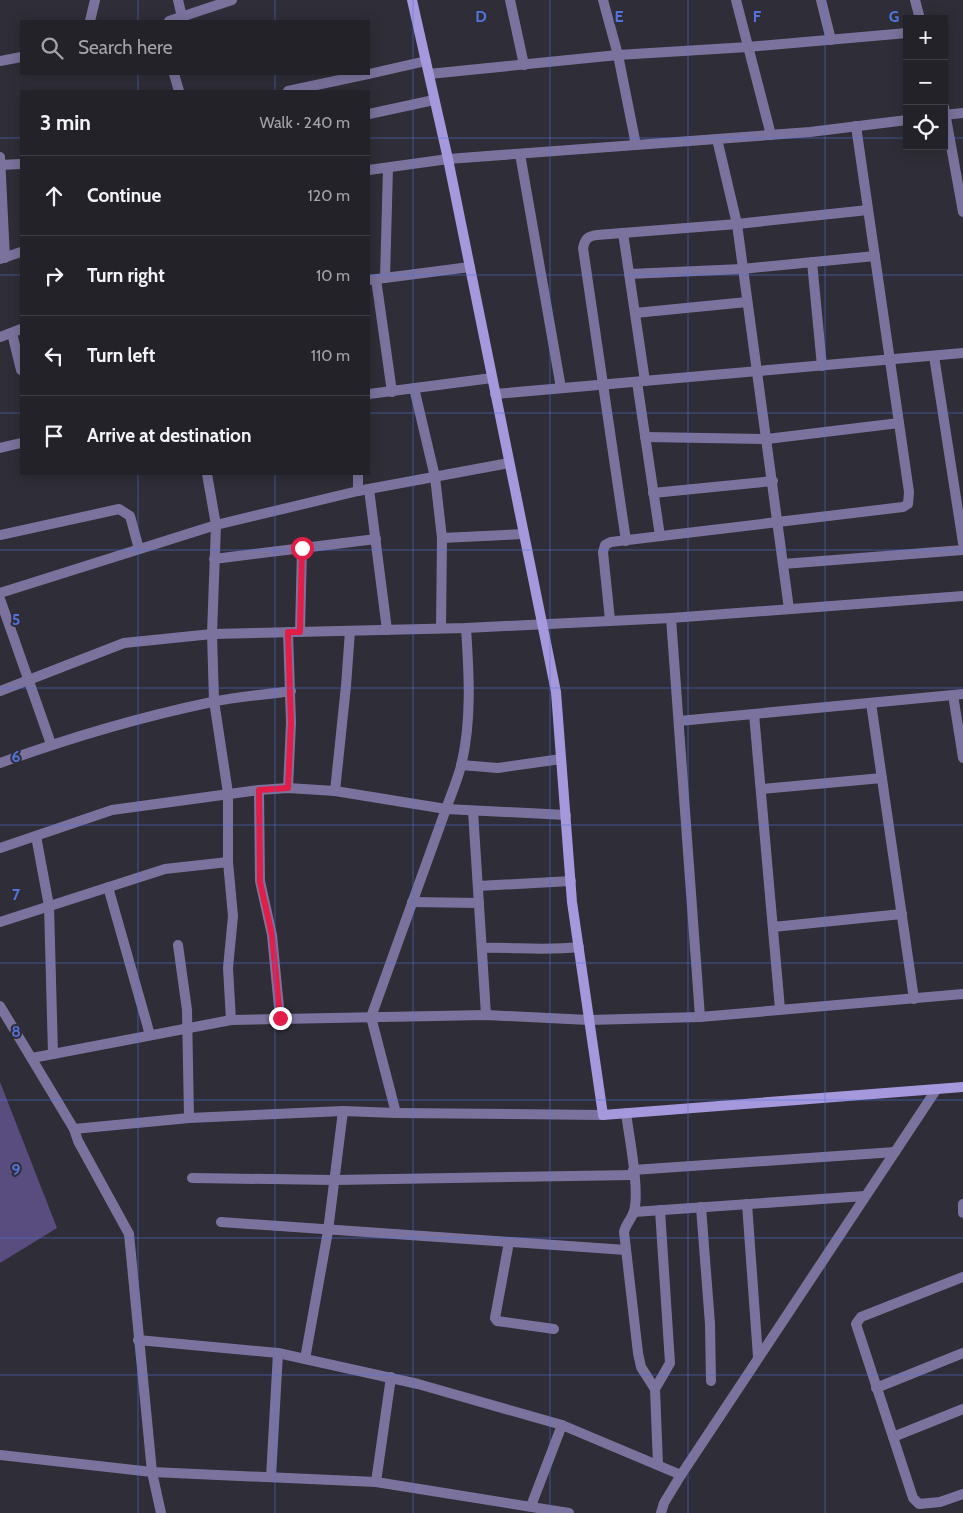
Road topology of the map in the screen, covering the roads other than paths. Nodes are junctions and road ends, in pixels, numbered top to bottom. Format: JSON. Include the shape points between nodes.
{"nodes":[{"id":1,"x":95,"y":0,"type":"edge"},
{"id":2,"x":178,"y":0,"type":"edge"},
{"id":3,"x":232,"y":0,"type":"edge"},
{"id":4,"x":412,"y":0,"type":"edge"},
{"id":5,"x":510,"y":0,"type":"edge"},
{"id":6,"x":604,"y":0,"type":"edge"},
{"id":7,"x":736,"y":0,"type":"edge"},
{"id":8,"x":821,"y":0,"type":"edge"},
{"id":9,"x":915,"y":0,"type":"edge"},
{"id":10,"x":919,"y":15,"type":"edge"},
{"id":11,"x":182,"y":17,"type":"junction"},
{"id":12,"x":90,"y":20,"type":"edge"},
{"id":13,"x":172,"y":20,"type":"edge"},
{"id":14,"x":903,"y":33,"type":"edge"},
{"id":15,"x":831,"y":40,"type":"junction"},
{"id":16,"x":748,"y":47,"type":"junction"},
{"id":17,"x":618,"y":55,"type":"junction"},
{"id":18,"x":20,"y":58,"type":"edge"},
{"id":19,"x":426,"y":61,"type":"junction"},
{"id":20,"x":0,"y":62,"type":"edge"},
{"id":21,"x":524,"y":65,"type":"junction"},
{"id":22,"x":370,"y":74,"type":"edge"},
{"id":23,"x":429,"y":74,"type":"junction"},
{"id":24,"x":174,"y":75,"type":"edge"},
{"id":25,"x":363,"y":75,"type":"edge"},
{"id":26,"x":179,"y":90,"type":"edge"},
{"id":27,"x":293,"y":90,"type":"edge"},
{"id":28,"x":434,"y":100,"type":"junction"},
{"id":29,"x":948,"y":112,"type":"edge"},
{"id":30,"x":963,"y":113,"type":"edge"},
{"id":31,"x":370,"y":114,"type":"edge"},
{"id":32,"x":903,"y":120,"type":"edge"},
{"id":33,"x":856,"y":126,"type":"junction"},
{"id":34,"x":948,"y":129,"type":"edge"},
{"id":35,"x":771,"y":135,"type":"junction"},
{"id":36,"x":717,"y":139,"type":"junction"},
{"id":37,"x":636,"y":145,"type":"junction"},
{"id":38,"x":520,"y":154,"type":"junction"},
{"id":39,"x":448,"y":159,"type":"junction"},
{"id":40,"x":0,"y":162,"type":"edge"},
{"id":41,"x":20,"y":164,"type":"edge"},
{"id":42,"x":388,"y":168,"type":"junction"},
{"id":43,"x":370,"y":170,"type":"edge"},
{"id":44,"x":868,"y":210,"type":"junction"},
{"id":45,"x":963,"y":212,"type":"edge"},
{"id":46,"x":737,"y":224,"type":"junction"},
{"id":47,"x":623,"y":233,"type":"junction"},
{"id":48,"x":20,"y":252,"type":"edge"},
{"id":49,"x":875,"y":256,"type":"junction"},
{"id":50,"x":2,"y":259,"type":"edge"},
{"id":51,"x":812,"y":262,"type":"junction"},
{"id":52,"x":470,"y":267,"type":"junction"},
{"id":53,"x":742,"y":269,"type":"junction"},
{"id":54,"x":629,"y":274,"type":"junction"},
{"id":55,"x":377,"y":279,"type":"edge"},
{"id":56,"x":748,"y":302,"type":"junction"},
{"id":57,"x":635,"y":312,"type":"junction"},
{"id":58,"x":16,"y":331,"type":"edge"},
{"id":59,"x":0,"y":337,"type":"edge"},
{"id":60,"x":963,"y":353,"type":"edge"},
{"id":61,"x":934,"y":356,"type":"junction"},
{"id":62,"x":890,"y":360,"type":"junction"},
{"id":63,"x":20,"y":362,"type":"edge"},
{"id":64,"x":822,"y":366,"type":"junction"},
{"id":65,"x":758,"y":371,"type":"junction"},
{"id":66,"x":492,"y":378,"type":"junction"},
{"id":67,"x":641,"y":382,"type":"junction"},
{"id":68,"x":603,"y":385,"type":"junction"},
{"id":69,"x":414,"y":388,"type":"junction"},
{"id":70,"x":561,"y":388,"type":"junction"},
{"id":71,"x":392,"y":392,"type":"junction"},
{"id":72,"x":370,"y":394,"type":"edge"},
{"id":73,"x":495,"y":394,"type":"junction"},
{"id":74,"x":900,"y":423,"type":"junction"},
{"id":75,"x":645,"y":438,"type":"junction"},
{"id":76,"x":767,"y":439,"type":"junction"},
{"id":77,"x":20,"y":443,"type":"edge"},
{"id":78,"x":0,"y":448,"type":"edge"},
{"id":79,"x":509,"y":463,"type":"junction"},
{"id":80,"x":207,"y":475,"type":"edge"},
{"id":81,"x":358,"y":475,"type":"edge"},
{"id":82,"x":434,"y":477,"type":"junction"},
{"id":83,"x":773,"y":481,"type":"junction"},
{"id":84,"x":369,"y":489,"type":"junction"},
{"id":85,"x":358,"y":491,"type":"junction"},
{"id":86,"x":653,"y":493,"type":"junction"},
{"id":87,"x":778,"y":522,"type":"junction"},
{"id":88,"x":216,"y":524,"type":"junction"},
{"id":89,"x":524,"y":534,"type":"junction"},
{"id":90,"x":0,"y":535,"type":"edge"},
{"id":91,"x":660,"y":536,"type":"junction"},
{"id":92,"x":442,"y":538,"type":"junction"},
{"id":93,"x":376,"y":539,"type":"junction"},
{"id":94,"x":626,"y":541,"type":"junction"},
{"id":95,"x":963,"y":543,"type":"edge"},
{"id":96,"x":302,"y":548,"type":"junction"},
{"id":97,"x":139,"y":549,"type":"junction"},
{"id":98,"x":963,"y":550,"type":"edge"},
{"id":99,"x":214,"y":559,"type":"junction"},
{"id":100,"x":783,"y":564,"type":"junction"},
{"id":101,"x":0,"y":593,"type":"edge"},
{"id":102,"x":963,"y":596,"type":"edge"},
{"id":103,"x":0,"y":599,"type":"edge"},
{"id":104,"x":789,"y":609,"type":"junction"},
{"id":105,"x":672,"y":618,"type":"junction"},
{"id":106,"x":610,"y":620,"type":"junction"},
{"id":107,"x":542,"y":624,"type":"junction"},
{"id":108,"x":441,"y":628,"type":"junction"},
{"id":109,"x":466,"y":628,"type":"junction"},
{"id":110,"x":387,"y":630,"type":"junction"},
{"id":111,"x":350,"y":631,"type":"junction"},
{"id":112,"x":288,"y":632,"type":"junction"},
{"id":113,"x":300,"y":632,"type":"junction"},
{"id":114,"x":212,"y":634,"type":"junction"},
{"id":115,"x":28,"y":680,"type":"junction"},
{"id":116,"x":0,"y":691,"type":"edge"},
{"id":117,"x":291,"y":691,"type":"junction"},
{"id":118,"x":958,"y":695,"type":"edge"},
{"id":119,"x":214,"y":701,"type":"junction"},
{"id":120,"x":871,"y":703,"type":"junction"},
{"id":121,"x":754,"y":714,"type":"junction"},
{"id":122,"x":679,"y":721,"type":"junction"},
{"id":123,"x":51,"y":744,"type":"junction"},
{"id":124,"x":963,"y":758,"type":"edge"},
{"id":125,"x":561,"y":759,"type":"junction"},
{"id":126,"x":0,"y":762,"type":"edge"},
{"id":127,"x":461,"y":766,"type":"junction"},
{"id":128,"x":882,"y":778,"type":"junction"},
{"id":129,"x":288,"y":788,"type":"junction"},
{"id":130,"x":259,"y":790,"type":"junction"},
{"id":131,"x":761,"y":790,"type":"junction"},
{"id":132,"x":334,"y":791,"type":"junction"},
{"id":133,"x":228,"y":793,"type":"junction"},
{"id":134,"x":446,"y":809,"type":"junction"},
{"id":135,"x":473,"y":811,"type":"junction"},
{"id":136,"x":566,"y":815,"type":"junction"},
{"id":137,"x":36,"y":836,"type":"junction"},
{"id":138,"x":0,"y":848,"type":"edge"},
{"id":139,"x":228,"y":862,"type":"junction"},
{"id":140,"x":571,"y":881,"type":"junction"},
{"id":141,"x":478,"y":886,"type":"junction"},
{"id":142,"x":108,"y":887,"type":"junction"},
{"id":143,"x":412,"y":902,"type":"junction"},
{"id":144,"x":479,"y":903,"type":"junction"},
{"id":145,"x":49,"y":906,"type":"junction"},
{"id":146,"x":902,"y":914,"type":"junction"},
{"id":147,"x":0,"y":922,"type":"edge"},
{"id":148,"x":773,"y":927,"type":"junction"},
{"id":149,"x":178,"y":945,"type":"dead end"},
{"id":150,"x":579,"y":947,"type":"junction"},
{"id":151,"x":482,"y":948,"type":"junction"},
{"id":152,"x":963,"y":994,"type":"edge"},
{"id":153,"x":914,"y":999,"type":"junction"},
{"id":154,"x":0,"y":1006,"type":"edge"},
{"id":155,"x":780,"y":1010,"type":"junction"},
{"id":156,"x":486,"y":1015,"type":"junction"},
{"id":157,"x":371,"y":1017,"type":"junction"},
{"id":158,"x":700,"y":1017,"type":"junction"},
{"id":159,"x":280,"y":1018,"type":"junction"},
{"id":160,"x":231,"y":1020,"type":"junction"},
{"id":161,"x":589,"y":1020,"type":"junction"},
{"id":162,"x":187,"y":1028,"type":"junction"},
{"id":163,"x":150,"y":1035,"type":"junction"},
{"id":164,"x":53,"y":1054,"type":"junction"},
{"id":165,"x":32,"y":1058,"type":"junction"},
{"id":166,"x":963,"y":1087,"type":"edge"},
{"id":167,"x":936,"y":1090,"type":"junction"},
{"id":168,"x":343,"y":1111,"type":"junction"},
{"id":169,"x":396,"y":1113,"type":"junction"},
{"id":170,"x":626,"y":1113,"type":"junction"},
{"id":171,"x":603,"y":1114,"type":"junction"},
{"id":172,"x":189,"y":1118,"type":"junction"},
{"id":173,"x":74,"y":1129,"type":"junction"},
{"id":174,"x":895,"y":1152,"type":"junction"},
{"id":175,"x":634,"y":1173,"type":"junction"},
{"id":176,"x":192,"y":1178,"type":"dead end"},
{"id":177,"x":334,"y":1180,"type":"junction"},
{"id":178,"x":866,"y":1196,"type":"junction"},
{"id":179,"x":747,"y":1204,"type":"junction"},
{"id":180,"x":963,"y":1204,"type":"edge"},
{"id":181,"x":701,"y":1207,"type":"junction"},
{"id":182,"x":660,"y":1210,"type":"junction"},
{"id":183,"x":634,"y":1212,"type":"junction"},
{"id":184,"x":963,"y":1213,"type":"edge"},
{"id":185,"x":221,"y":1222,"type":"dead end"},
{"id":186,"x":328,"y":1231,"type":"junction"},
{"id":187,"x":509,"y":1242,"type":"junction"},
{"id":188,"x":626,"y":1250,"type":"junction"},
{"id":189,"x":963,"y":1277,"type":"edge"},
{"id":190,"x":554,"y":1329,"type":"dead end"},
{"id":191,"x":138,"y":1340,"type":"junction"},
{"id":192,"x":278,"y":1353,"type":"junction"},
{"id":193,"x":963,"y":1353,"type":"edge"},
{"id":194,"x":758,"y":1357,"type":"junction"},
{"id":195,"x":305,"y":1359,"type":"junction"},
{"id":196,"x":392,"y":1377,"type":"junction"},
{"id":197,"x":711,"y":1381,"type":"dead end"},
{"id":198,"x":876,"y":1388,"type":"junction"},
{"id":199,"x":655,"y":1389,"type":"junction"},
{"id":200,"x":963,"y":1409,"type":"edge"},
{"id":201,"x":562,"y":1425,"type":"junction"},
{"id":202,"x":893,"y":1437,"type":"junction"},
{"id":203,"x":0,"y":1455,"type":"edge"},
{"id":204,"x":658,"y":1465,"type":"junction"},
{"id":205,"x":152,"y":1472,"type":"junction"},
{"id":206,"x":681,"y":1475,"type":"junction"},
{"id":207,"x":271,"y":1477,"type":"junction"},
{"id":208,"x":376,"y":1482,"type":"junction"},
{"id":209,"x":963,"y":1494,"type":"edge"},
{"id":210,"x":531,"y":1506,"type":"junction"},
{"id":211,"x":161,"y":1513,"type":"edge"},
{"id":212,"x":569,"y":1513,"type":"edge"},
{"id":213,"x":661,"y":1513,"type":"edge"}],
"edges":[{"from":1,"to":12,"type":"street"},
{"from":2,"to":11,"type":"street"},
{"from":3,"to":11,"type":"street"},
{"from":4,"to":19,"type":"street"},
{"from":5,"to":21,"type":"street"},
{"from":6,"to":17,"type":"street"},
{"from":7,"to":16,"type":"street"},
{"from":8,"to":15,"type":"street"},
{"from":9,"to":10,"type":"street"},
{"from":11,"to":13,"type":"street"},
{"from":14,"to":15,"type":"street"},
{"from":15,"to":16,"type":"street"},
{"from":16,"to":17,"type":"street"},
{"from":16,"to":35,"type":"street"},
{"from":17,"to":21,"type":"street"},
{"from":17,"to":37,"type":"street"},
{"from":18,"to":20,"type":"street"},
{"from":19,"to":22,"type":"street"},
{"from":19,"to":23,"type":"street"},
{"from":21,"to":23,"type":"street"},
{"from":23,"to":28,"type":"street"},
{"from":24,"to":26,"type":"street"},
{"from":25,"to":27,"type":"street"},
{"from":28,"to":31,"type":"street"},
{"from":28,"to":39,"type":"street"},
{"from":29,"to":30,"type":"street"},
{"from":32,"to":33,"type":"street"},
{"from":33,"to":35,"type":"street"},
{"from":33,"to":44,"type":"street"},
{"from":34,"to":45,"type":"street"},
{"from":35,"to":36,"type":"street"},
{"from":36,"to":37,"type":"street"},
{"from":36,"to":46,"type":"street"},
{"from":37,"to":38,"type":"street"},
{"from":38,"to":39,"type":"street"},
{"from":38,"to":70,"type":"street"},
{"from":39,"to":42,"type":"street"},
{"from":39,"to":52,"type":"street"},
{"from":40,"to":41,"type":"street"},
{"from":40,"to":50,"type":"street"},
{"from":42,"to":43,"type":"street"},
{"from":42,"to":55,"type":"street"},
{"from":44,"to":46,"type":"street"},
{"from":44,"to":49,"type":"street"},
{"from":46,"to":47,"type":"street"},
{"from":46,"to":53,"type":"street"},
{"from":47,"to":54,"type":"street"},
{"from":47,"to":68,"type":"street","via":[[590,236],[584,241],[583,248]]},
{"from":48,"to":50,"type":"street"},
{"from":49,"to":51,"type":"street"},
{"from":49,"to":62,"type":"street"},
{"from":51,"to":53,"type":"street"},
{"from":51,"to":64,"type":"street"},
{"from":52,"to":55,"type":"street"},
{"from":52,"to":66,"type":"street"},
{"from":53,"to":54,"type":"street"},
{"from":53,"to":56,"type":"street"},
{"from":54,"to":57,"type":"street"},
{"from":55,"to":71,"type":"street"},
{"from":56,"to":57,"type":"street"},
{"from":56,"to":65,"type":"street"},
{"from":57,"to":67,"type":"street"},
{"from":58,"to":59,"type":"street"},
{"from":58,"to":63,"type":"street"},
{"from":60,"to":61,"type":"street"},
{"from":61,"to":62,"type":"street"},
{"from":61,"to":95,"type":"street"},
{"from":62,"to":64,"type":"street"},
{"from":62,"to":74,"type":"street"},
{"from":64,"to":65,"type":"street"},
{"from":65,"to":67,"type":"street"},
{"from":65,"to":76,"type":"street"},
{"from":66,"to":69,"type":"street"},
{"from":66,"to":73,"type":"street"},
{"from":67,"to":68,"type":"street"},
{"from":67,"to":75,"type":"street"},
{"from":68,"to":70,"type":"street"},
{"from":68,"to":94,"type":"street"},
{"from":69,"to":71,"type":"street"},
{"from":69,"to":82,"type":"street"},
{"from":70,"to":73,"type":"street"},
{"from":71,"to":72,"type":"street"},
{"from":73,"to":79,"type":"street"},
{"from":74,"to":76,"type":"street"},
{"from":74,"to":87,"type":"street","via":[[908,504]]},
{"from":75,"to":76,"type":"street"},
{"from":75,"to":86,"type":"street"},
{"from":76,"to":83,"type":"street"},
{"from":77,"to":78,"type":"street"},
{"from":79,"to":82,"type":"street"},
{"from":79,"to":89,"type":"street"},
{"from":80,"to":88,"type":"street"},
{"from":81,"to":85,"type":"street"},
{"from":82,"to":84,"type":"street"},
{"from":82,"to":92,"type":"street"},
{"from":83,"to":86,"type":"street"},
{"from":83,"to":87,"type":"street"},
{"from":84,"to":85,"type":"street"},
{"from":84,"to":93,"type":"street"},
{"from":85,"to":88,"type":"street"},
{"from":86,"to":91,"type":"street"},
{"from":87,"to":91,"type":"street"},
{"from":87,"to":100,"type":"street"},
{"from":88,"to":97,"type":"street"},
{"from":88,"to":99,"type":"street"},
{"from":89,"to":92,"type":"street"},
{"from":89,"to":107,"type":"street"},
{"from":90,"to":97,"type":"street","via":[[119,509],[130,516]]},
{"from":91,"to":94,"type":"street"},
{"from":92,"to":108,"type":"street"},
{"from":93,"to":96,"type":"street"},
{"from":93,"to":110,"type":"street"},
{"from":94,"to":106,"type":"street","via":[[611,542],[602,548]]},
{"from":96,"to":99,"type":"street"},
{"from":96,"to":113,"type":"street"},
{"from":97,"to":101,"type":"street"},
{"from":98,"to":100,"type":"street"},
{"from":99,"to":114,"type":"street"},
{"from":100,"to":104,"type":"street"},
{"from":102,"to":104,"type":"street"},
{"from":103,"to":115,"type":"street"},
{"from":104,"to":105,"type":"street"},
{"from":105,"to":106,"type":"street"},
{"from":105,"to":122,"type":"street"},
{"from":106,"to":107,"type":"street"},
{"from":107,"to":109,"type":"street"},
{"from":107,"to":125,"type":"street","via":[[556,692]]},
{"from":108,"to":109,"type":"street"},
{"from":108,"to":110,"type":"street"},
{"from":109,"to":127,"type":"street","via":[[469,682]]},
{"from":110,"to":111,"type":"street"},
{"from":111,"to":113,"type":"street"},
{"from":111,"to":132,"type":"street"},
{"from":112,"to":113,"type":"street"},
{"from":112,"to":114,"type":"street"},
{"from":112,"to":117,"type":"street"},
{"from":114,"to":115,"type":"street","via":[[124,643]]},
{"from":114,"to":119,"type":"street"},
{"from":115,"to":116,"type":"street"},
{"from":115,"to":123,"type":"street"},
{"from":117,"to":119,"type":"street"},
{"from":117,"to":129,"type":"street"},
{"from":118,"to":120,"type":"street"},
{"from":118,"to":124,"type":"street"},
{"from":119,"to":123,"type":"street"},
{"from":119,"to":133,"type":"street"},
{"from":120,"to":121,"type":"street"},
{"from":120,"to":128,"type":"street"},
{"from":121,"to":122,"type":"street"},
{"from":121,"to":131,"type":"street"},
{"from":122,"to":158,"type":"street"},
{"from":123,"to":126,"type":"street"},
{"from":125,"to":127,"type":"street","via":[[498,768]]},
{"from":125,"to":136,"type":"street"},
{"from":127,"to":134,"type":"street"},
{"from":128,"to":131,"type":"street"},
{"from":128,"to":146,"type":"street"},
{"from":129,"to":130,"type":"street"},
{"from":129,"to":132,"type":"street"},
{"from":130,"to":133,"type":"street"},
{"from":130,"to":159,"type":"street","via":[[260,882],[272,935]]},
{"from":131,"to":148,"type":"street"},
{"from":132,"to":134,"type":"street"},
{"from":133,"to":137,"type":"street","via":[[112,810]]},
{"from":133,"to":139,"type":"street"},
{"from":134,"to":135,"type":"street"},
{"from":134,"to":143,"type":"street"},
{"from":135,"to":136,"type":"street"},
{"from":135,"to":141,"type":"street"},
{"from":136,"to":140,"type":"street"},
{"from":137,"to":138,"type":"street"},
{"from":137,"to":145,"type":"street"},
{"from":139,"to":142,"type":"street","via":[[165,869]]},
{"from":139,"to":160,"type":"street","via":[[233,916],[228,968]]},
{"from":140,"to":141,"type":"street"},
{"from":140,"to":150,"type":"street"},
{"from":141,"to":144,"type":"street"},
{"from":142,"to":145,"type":"street"},
{"from":142,"to":163,"type":"street"},
{"from":143,"to":144,"type":"street"},
{"from":143,"to":157,"type":"street"},
{"from":144,"to":151,"type":"street"},
{"from":145,"to":147,"type":"street"},
{"from":145,"to":164,"type":"street"},
{"from":146,"to":148,"type":"street"},
{"from":146,"to":153,"type":"street"},
{"from":148,"to":155,"type":"street"},
{"from":149,"to":162,"type":"street"},
{"from":150,"to":151,"type":"street","via":[[537,951],[520,947]]},
{"from":150,"to":161,"type":"street"},
{"from":151,"to":156,"type":"street"},
{"from":152,"to":153,"type":"street"},
{"from":153,"to":155,"type":"street"},
{"from":154,"to":165,"type":"street"},
{"from":155,"to":158,"type":"street"},
{"from":156,"to":157,"type":"street"},
{"from":156,"to":161,"type":"street"},
{"from":157,"to":159,"type":"street"},
{"from":157,"to":169,"type":"street"},
{"from":158,"to":161,"type":"street"},
{"from":159,"to":160,"type":"street"},
{"from":160,"to":162,"type":"street"},
{"from":161,"to":171,"type":"street"},
{"from":162,"to":163,"type":"street"},
{"from":162,"to":172,"type":"street"},
{"from":163,"to":164,"type":"street"},
{"from":164,"to":165,"type":"street"},
{"from":165,"to":173,"type":"street"},
{"from":166,"to":167,"type":"street"},
{"from":167,"to":170,"type":"street"},
{"from":167,"to":174,"type":"street"},
{"from":168,"to":169,"type":"street"},
{"from":168,"to":172,"type":"street"},
{"from":168,"to":177,"type":"street"},
{"from":169,"to":171,"type":"street"},
{"from":170,"to":171,"type":"street"},
{"from":170,"to":175,"type":"street"},
{"from":172,"to":173,"type":"street"},
{"from":173,"to":191,"type":"street","via":[[129,1234]]},
{"from":174,"to":175,"type":"street"},
{"from":174,"to":178,"type":"street"},
{"from":175,"to":177,"type":"street"},
{"from":175,"to":183,"type":"street"},
{"from":176,"to":177,"type":"street"},
{"from":177,"to":186,"type":"street"},
{"from":178,"to":179,"type":"street"},
{"from":178,"to":194,"type":"street"},
{"from":179,"to":181,"type":"street"},
{"from":179,"to":194,"type":"street"},
{"from":180,"to":184,"type":"street"},
{"from":181,"to":182,"type":"street"},
{"from":181,"to":197,"type":"street"},
{"from":182,"to":183,"type":"street"},
{"from":182,"to":199,"type":"street","via":[[670,1363]]},
{"from":183,"to":188,"type":"street","via":[[625,1225]]},
{"from":185,"to":186,"type":"street"},
{"from":186,"to":187,"type":"street"},
{"from":186,"to":195,"type":"street"},
{"from":187,"to":188,"type":"street"},
{"from":187,"to":190,"type":"street","via":[[495,1318],[497,1321]]},
{"from":188,"to":199,"type":"street","via":[[638,1353],[641,1367]]},
{"from":189,"to":198,"type":"street","via":[[857,1320]]},
{"from":191,"to":192,"type":"street"},
{"from":191,"to":205,"type":"street"},
{"from":192,"to":195,"type":"street"},
{"from":192,"to":207,"type":"street"},
{"from":193,"to":198,"type":"street"},
{"from":194,"to":206,"type":"street"},
{"from":195,"to":196,"type":"street"},
{"from":196,"to":201,"type":"street"},
{"from":196,"to":208,"type":"street"},
{"from":198,"to":202,"type":"street"},
{"from":199,"to":204,"type":"street"},
{"from":200,"to":202,"type":"street"},
{"from":201,"to":204,"type":"street"},
{"from":201,"to":210,"type":"street"},
{"from":202,"to":209,"type":"street","via":[[913,1498],[919,1504],[940,1502]]},
{"from":203,"to":205,"type":"street"},
{"from":204,"to":206,"type":"street"},
{"from":205,"to":207,"type":"street"},
{"from":205,"to":211,"type":"street"},
{"from":206,"to":213,"type":"street"},
{"from":207,"to":208,"type":"street"},
{"from":208,"to":210,"type":"street"},
{"from":210,"to":212,"type":"street"}]}
